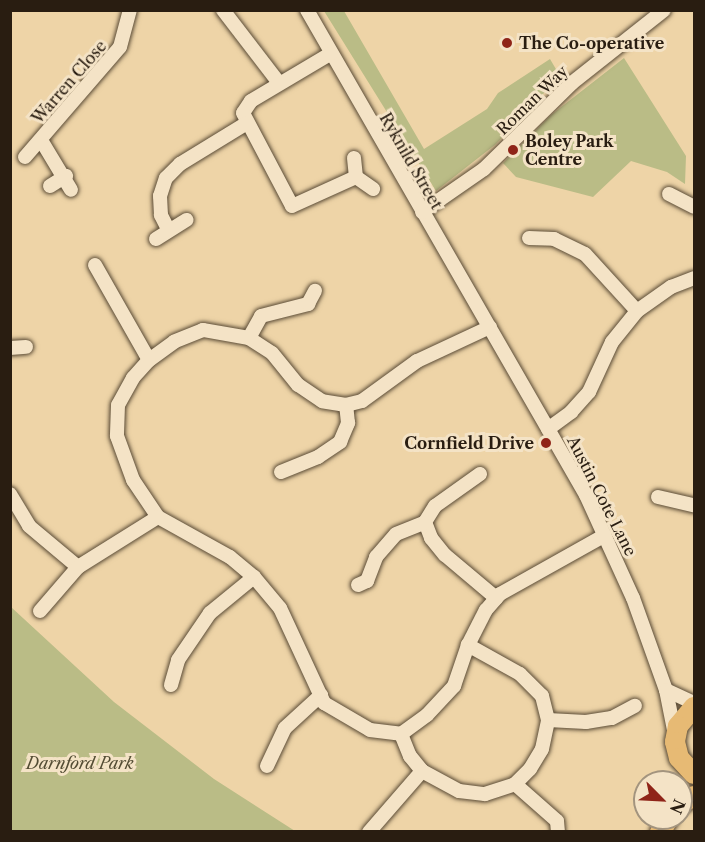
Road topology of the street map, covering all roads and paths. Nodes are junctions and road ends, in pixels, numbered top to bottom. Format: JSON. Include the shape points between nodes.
{"nodes":[{"id":1,"x":129,"y":10,"type":"edge"},
{"id":2,"x":224,"y":10,"type":"edge"},
{"id":3,"x":307,"y":10,"type":"edge"},
{"id":4,"x":664,"y":10,"type":"edge"},
{"id":5,"x":330,"y":54,"type":"junction"},
{"id":6,"x":279,"y":83,"type":"junction"},
{"id":7,"x":248,"y":123,"type":"junction"},
{"id":8,"x":41,"y":140,"type":"junction"},
{"id":9,"x":25,"y":157,"type":"dead end"},
{"id":10,"x":354,"y":158,"type":"dead end"},
{"id":11,"x":66,"y":176,"type":"junction"},
{"id":12,"x":356,"y":177,"type":"junction"},
{"id":13,"x":685,"y":184,"type":"dead end"},
{"id":14,"x":50,"y":186,"type":"dead end"},
{"id":15,"x":373,"y":189,"type":"dead end"},
{"id":16,"x":71,"y":190,"type":"dead end"},
{"id":17,"x":694,"y":207,"type":"edge"},
{"id":18,"x":422,"y":212,"type":"junction"},
{"id":19,"x":187,"y":220,"type":"dead end"},
{"id":20,"x":168,"y":229,"type":"junction"},
{"id":21,"x":537,"y":235,"type":"dead end"},
{"id":22,"x":156,"y":238,"type":"dead end"},
{"id":23,"x":95,"y":265,"type":"dead end"},
{"id":24,"x":694,"y":278,"type":"edge"},
{"id":25,"x":317,"y":292,"type":"dead end"},
{"id":26,"x":637,"y":311,"type":"junction"},
{"id":27,"x":489,"y":327,"type":"junction"},
{"id":28,"x":249,"y":338,"type":"junction"},
{"id":29,"x":149,"y":360,"type":"junction"},
{"id":30,"x":346,"y":405,"type":"junction"},
{"id":31,"x":548,"y":429,"type":"junction"},
{"id":32,"x":281,"y":472,"type":"dead end"},
{"id":33,"x":480,"y":474,"type":"dead end"},
{"id":34,"x":10,"y":494,"type":"edge"},
{"id":35,"x":658,"y":497,"type":"dead end"},
{"id":36,"x":694,"y":505,"type":"edge"},
{"id":37,"x":158,"y":517,"type":"junction"},
{"id":38,"x":425,"y":522,"type":"junction"},
{"id":39,"x":605,"y":535,"type":"junction"},
{"id":40,"x":78,"y":567,"type":"junction"},
{"id":41,"x":254,"y":577,"type":"junction"},
{"id":42,"x":367,"y":585,"type":"dead end"},
{"id":43,"x":496,"y":598,"type":"junction"},
{"id":44,"x":39,"y":611,"type":"dead end"},
{"id":45,"x":468,"y":645,"type":"junction"},
{"id":46,"x":171,"y":685,"type":"dead end"},
{"id":47,"x":666,"y":690,"type":"junction"},
{"id":48,"x":321,"y":695,"type":"junction"},
{"id":49,"x":694,"y":703,"type":"edge"},
{"id":50,"x":635,"y":706,"type":"dead end"},
{"id":51,"x":694,"y":707,"type":"edge"},
{"id":52,"x":548,"y":720,"type":"junction"},
{"id":53,"x":401,"y":735,"type":"junction"},
{"id":54,"x":675,"y":735,"type":"junction"},
{"id":55,"x":267,"y":766,"type":"dead end"},
{"id":56,"x":685,"y":770,"type":"edge"},
{"id":57,"x":422,"y":771,"type":"junction"},
{"id":58,"x":515,"y":784,"type":"junction"},
{"id":59,"x":369,"y":831,"type":"edge"},
{"id":60,"x":558,"y":831,"type":"edge"}],
"edges":[{"from":1,"to":8,"type":"street","name":"Warren Close","via":[[120,47]]},
{"from":2,"to":6,"type":"street"},
{"from":3,"to":5,"type":"street","name":"Ryknild Street"},
{"from":4,"to":18,"type":"street","name":"Roman Way","via":[[572,83],[484,169]]},
{"from":5,"to":6,"type":"street"},
{"from":5,"to":18,"type":"street","name":"Ryknild Street"},
{"from":6,"to":7,"type":"street","via":[[251,101],[243,113]]},
{"from":7,"to":12,"type":"street","via":[[292,206]]},
{"from":7,"to":20,"type":"street","via":[[180,164],[166,178],[160,196],[161,215]]},
{"from":8,"to":9,"type":"street","name":"Warren Close"},
{"from":8,"to":11,"type":"street","name":"Warren Close"},
{"from":10,"to":12,"type":"street"},
{"from":11,"to":14,"type":"street"},
{"from":11,"to":16,"type":"street","name":"Warren Close"},
{"from":12,"to":15,"type":"street"},
{"from":13,"to":17,"type":"street","via":[[673,195]]},
{"from":18,"to":27,"type":"street","name":"Ryknild Street"},
{"from":19,"to":20,"type":"street"},
{"from":20,"to":22,"type":"street"},
{"from":21,"to":26,"type":"street","via":[[585,254]]},
{"from":23,"to":29,"type":"street","via":[[110,277]]},
{"from":24,"to":26,"type":"street","via":[[671,287]]},
{"from":25,"to":28,"type":"street","via":[[308,304],[261,316]]},
{"from":26,"to":31,"type":"street","via":[[612,342],[589,392]]},
{"from":27,"to":30,"type":"street","via":[[417,361],[362,402]]},
{"from":27,"to":31,"type":"street","name":"Austin Cote Lane"},
{"from":28,"to":29,"type":"street","via":[[203,330],[174,342]]},
{"from":28,"to":30,"type":"street","via":[[272,353],[298,385],[322,401]]},
{"from":29,"to":37,"type":"street","via":[[118,405],[117,436],[133,480]]},
{"from":30,"to":32,"type":"street","via":[[348,423],[340,442],[318,457]]},
{"from":31,"to":39,"type":"street","name":"Austin Cote Lane"},
{"from":33,"to":38,"type":"street","via":[[441,500]]},
{"from":34,"to":40,"type":"street","via":[[29,526]]},
{"from":35,"to":36,"type":"street","via":[[675,494]]},
{"from":37,"to":40,"type":"street"},
{"from":37,"to":41,"type":"street","via":[[230,557]]},
{"from":38,"to":42,"type":"street","via":[[396,534],[376,557]]},
{"from":38,"to":43,"type":"street","via":[[431,538],[445,555]]},
{"from":39,"to":43,"type":"street"},
{"from":39,"to":47,"type":"street","name":"Austin Cote Lane"},
{"from":40,"to":44,"type":"street"},
{"from":41,"to":46,"type":"street","via":[[210,613],[178,660]]},
{"from":41,"to":48,"type":"street","via":[[280,608]]},
{"from":43,"to":45,"type":"street"},
{"from":45,"to":52,"type":"street","via":[[520,674],[542,696]]},
{"from":45,"to":53,"type":"street","via":[[454,686],[427,716]]},
{"from":47,"to":49,"type":"street"},
{"from":47,"to":54,"type":"street","name":"Austin Cote Lane"},
{"from":48,"to":53,"type":"street","via":[[324,703],[348,720],[370,730]]},
{"from":48,"to":55,"type":"street","via":[[285,728]]},
{"from":50,"to":52,"type":"street","via":[[612,718],[586,722]]},
{"from":51,"to":54,"type":"highway","via":[[683,717]]},
{"from":52,"to":58,"type":"street","via":[[542,749]]},
{"from":53,"to":57,"type":"street"},
{"from":54,"to":56,"type":"highway"},
{"from":57,"to":58,"type":"street","via":[[459,791],[485,794]]},
{"from":57,"to":59,"type":"street"},
{"from":58,"to":60,"type":"street","via":[[557,821]]}]}
